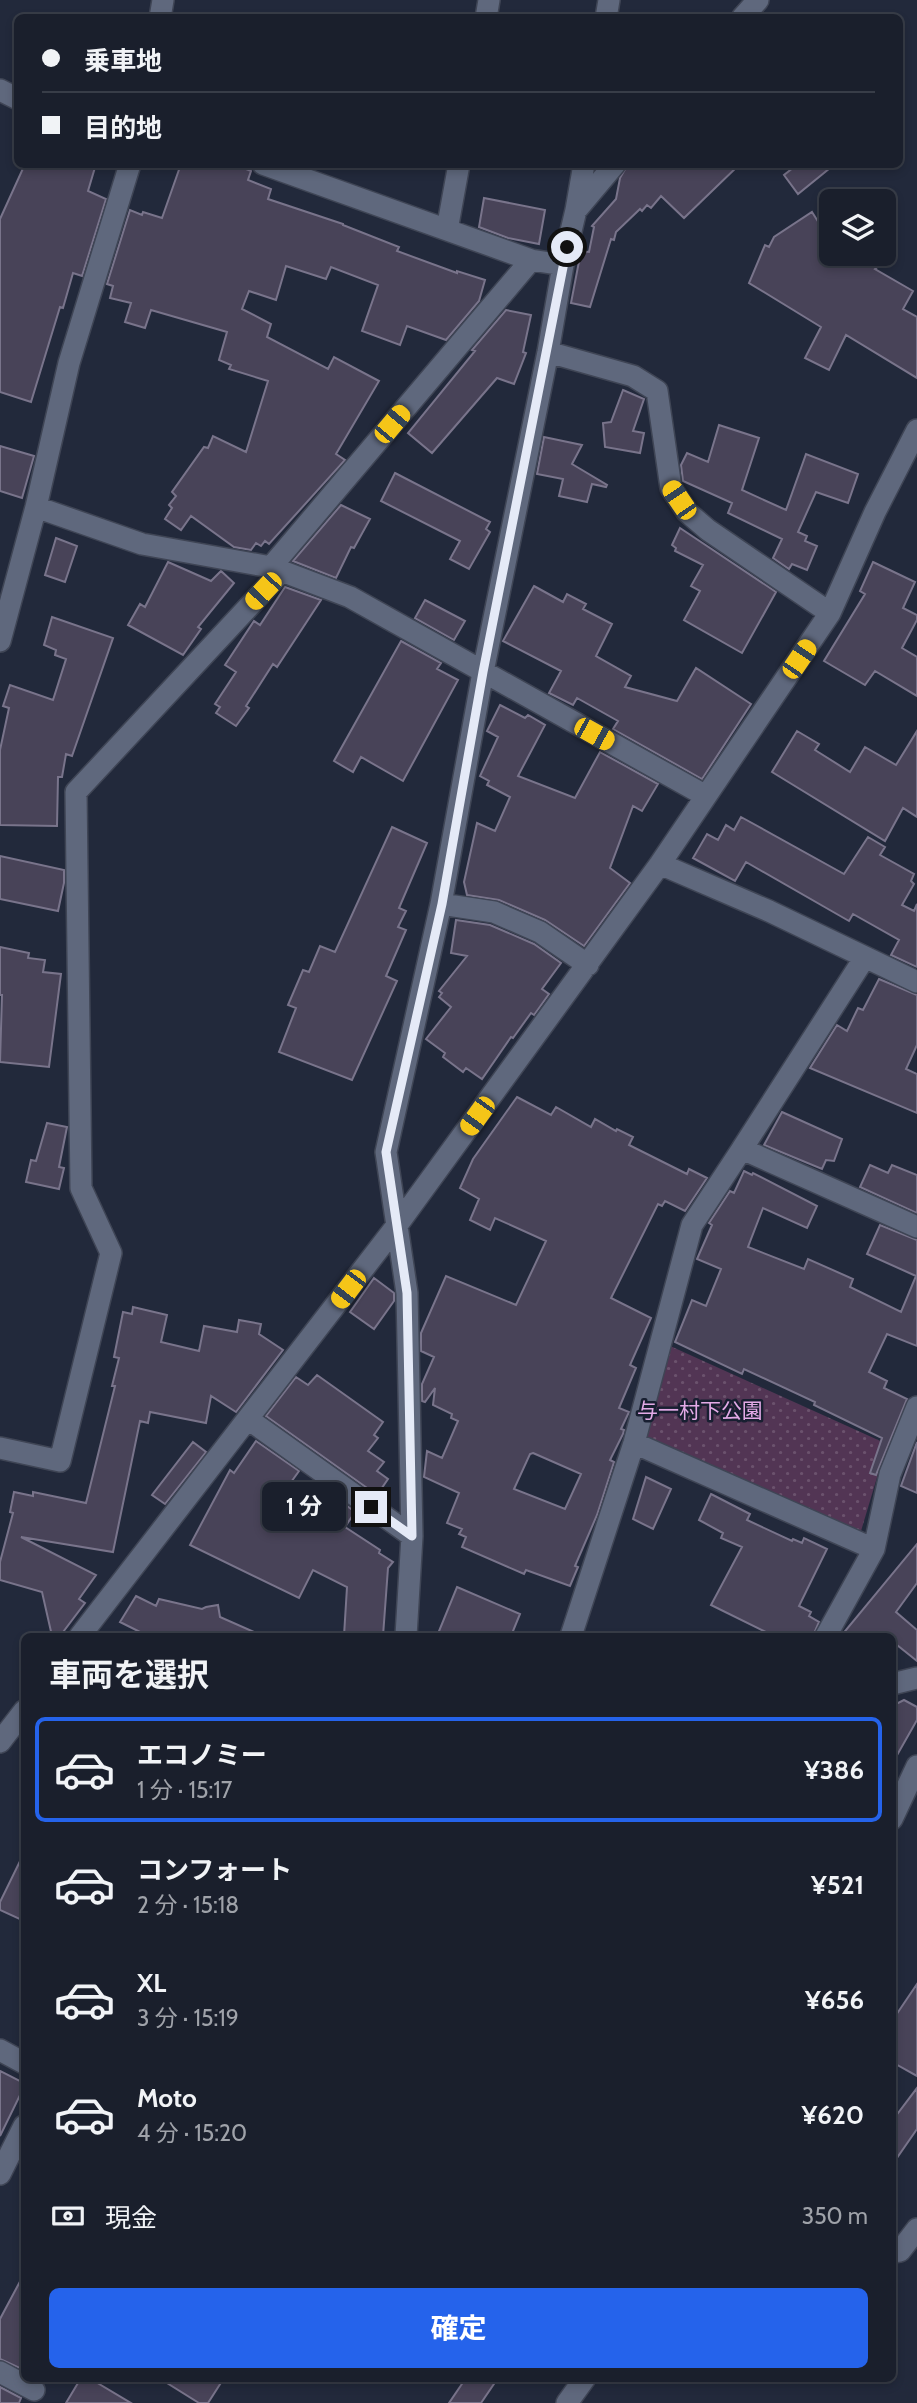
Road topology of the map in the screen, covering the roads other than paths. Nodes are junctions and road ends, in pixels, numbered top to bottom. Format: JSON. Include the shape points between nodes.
{"nodes":[{"id":1,"x":758,"y":0,"type":"edge"},
{"id":2,"x":746,"y":14,"type":"edge"},
{"id":3,"x":129,"y":168,"type":"edge"},
{"id":4,"x":274,"y":168,"type":"edge"},
{"id":5,"x":458,"y":168,"type":"edge"},
{"id":6,"x":583,"y":168,"type":"edge"},
{"id":7,"x":612,"y":168,"type":"edge"},
{"id":8,"x":576,"y":209,"type":"junction"},
{"id":9,"x":447,"y":230,"type":"junction"},
{"id":10,"x":531,"y":260,"type":"junction"},
{"id":11,"x":563,"y":265,"type":"junction"},
{"id":12,"x":548,"y":352,"type":"junction"},
{"id":13,"x":917,"y":430,"type":"edge"},
{"id":14,"x":36,"y":507,"type":"junction"},
{"id":15,"x":276,"y":569,"type":"junction"},
{"id":16,"x":830,"y":613,"type":"junction"},
{"id":17,"x":1,"y":627,"type":"edge"},
{"id":18,"x":483,"y":672,"type":"junction"},
{"id":19,"x":706,"y":796,"type":"junction"},
{"id":20,"x":660,"y":864,"type":"junction"},
{"id":21,"x":442,"y":904,"type":"junction"},
{"id":22,"x":865,"y":957,"type":"junction"},
{"id":23,"x":588,"y":965,"type":"junction"},
{"id":24,"x":917,"y":982,"type":"edge"},
{"id":25,"x":742,"y":1149,"type":"junction"},
{"id":26,"x":398,"y":1224,"type":"junction"},
{"id":27,"x":917,"y":1227,"type":"edge"},
{"id":28,"x":917,"y":1407,"type":"edge"},
{"id":29,"x":248,"y":1419,"type":"junction"},
{"id":30,"x":634,"y":1443,"type":"junction"},
{"id":31,"x":0,"y":1448,"type":"edge"},
{"id":32,"x":412,"y":1536,"type":"junction"},
{"id":33,"x":874,"y":1549,"type":"junction"},
{"id":34,"x":82,"y":1633,"type":"edge"},
{"id":35,"x":406,"y":1633,"type":"edge"},
{"id":36,"x":572,"y":1633,"type":"edge"},
{"id":37,"x":828,"y":1633,"type":"edge"},
{"id":38,"x":917,"y":1678,"type":"edge"},
{"id":39,"x":896,"y":1683,"type":"edge"},
{"id":40,"x":21,"y":1715,"type":"edge"},
{"id":41,"x":0,"y":1742,"type":"edge"},
{"id":42,"x":917,"y":1766,"type":"edge"},
{"id":43,"x":896,"y":1811,"type":"edge"},
{"id":44,"x":0,"y":2050,"type":"edge"},
{"id":45,"x":21,"y":2061,"type":"edge"},
{"id":46,"x":21,"y":2132,"type":"edge"},
{"id":47,"x":0,"y":2174,"type":"edge"},
{"id":48,"x":917,"y":2229,"type":"edge"},
{"id":49,"x":896,"y":2252,"type":"edge"},
{"id":50,"x":0,"y":2372,"type":"edge"},
{"id":51,"x":582,"y":2382,"type":"edge"},
{"id":52,"x":34,"y":2390,"type":"edge"},
{"id":53,"x":567,"y":2403,"type":"edge"}],
"edges":[{"from":1,"to":2,"type":"street"},
{"from":3,"to":14,"type":"street","via":[[69,363]]},
{"from":4,"to":9,"type":"street"},
{"from":5,"to":9,"type":"street"},
{"from":6,"to":8,"type":"street"},
{"from":7,"to":8,"type":"street"},
{"from":8,"to":11,"type":"street"},
{"from":9,"to":10,"type":"street"},
{"from":10,"to":11,"type":"street"},
{"from":10,"to":15,"type":"street"},
{"from":11,"to":12,"type":"street"},
{"from":12,"to":16,"type":"street","via":[[633,376],[657,391],[671,488],[687,512]]},
{"from":12,"to":18,"type":"street"},
{"from":13,"to":16,"type":"street"},
{"from":14,"to":15,"type":"street","via":[[142,544]]},
{"from":14,"to":17,"type":"street"},
{"from":15,"to":18,"type":"street","via":[[350,597]]},
{"from":15,"to":31,"type":"street","via":[[76,792],[81,1188],[111,1253],[60,1461]]},
{"from":16,"to":19,"type":"street"},
{"from":18,"to":19,"type":"street"},
{"from":18,"to":21,"type":"street"},
{"from":19,"to":20,"type":"street"},
{"from":20,"to":22,"type":"street"},
{"from":20,"to":23,"type":"street"},
{"from":21,"to":23,"type":"street","via":[[494,912],[540,932]]},
{"from":21,"to":26,"type":"street","via":[[386,1152]]},
{"from":22,"to":24,"type":"street"},
{"from":22,"to":25,"type":"street"},
{"from":23,"to":26,"type":"street"},
{"from":25,"to":27,"type":"street"},
{"from":25,"to":30,"type":"street","via":[[692,1225]]},
{"from":26,"to":29,"type":"street"},
{"from":26,"to":32,"type":"street","via":[[407,1293]]},
{"from":28,"to":33,"type":"street","via":[[890,1474]]},
{"from":29,"to":32,"type":"street"},
{"from":29,"to":34,"type":"street"},
{"from":30,"to":33,"type":"street"},
{"from":30,"to":36,"type":"street"},
{"from":32,"to":35,"type":"street"},
{"from":33,"to":37,"type":"street"},
{"from":38,"to":39,"type":"street"},
{"from":40,"to":41,"type":"street"},
{"from":42,"to":43,"type":"street"},
{"from":44,"to":45,"type":"street"},
{"from":46,"to":47,"type":"street"},
{"from":48,"to":49,"type":"street"},
{"from":50,"to":52,"type":"street"},
{"from":51,"to":53,"type":"street"}]}
